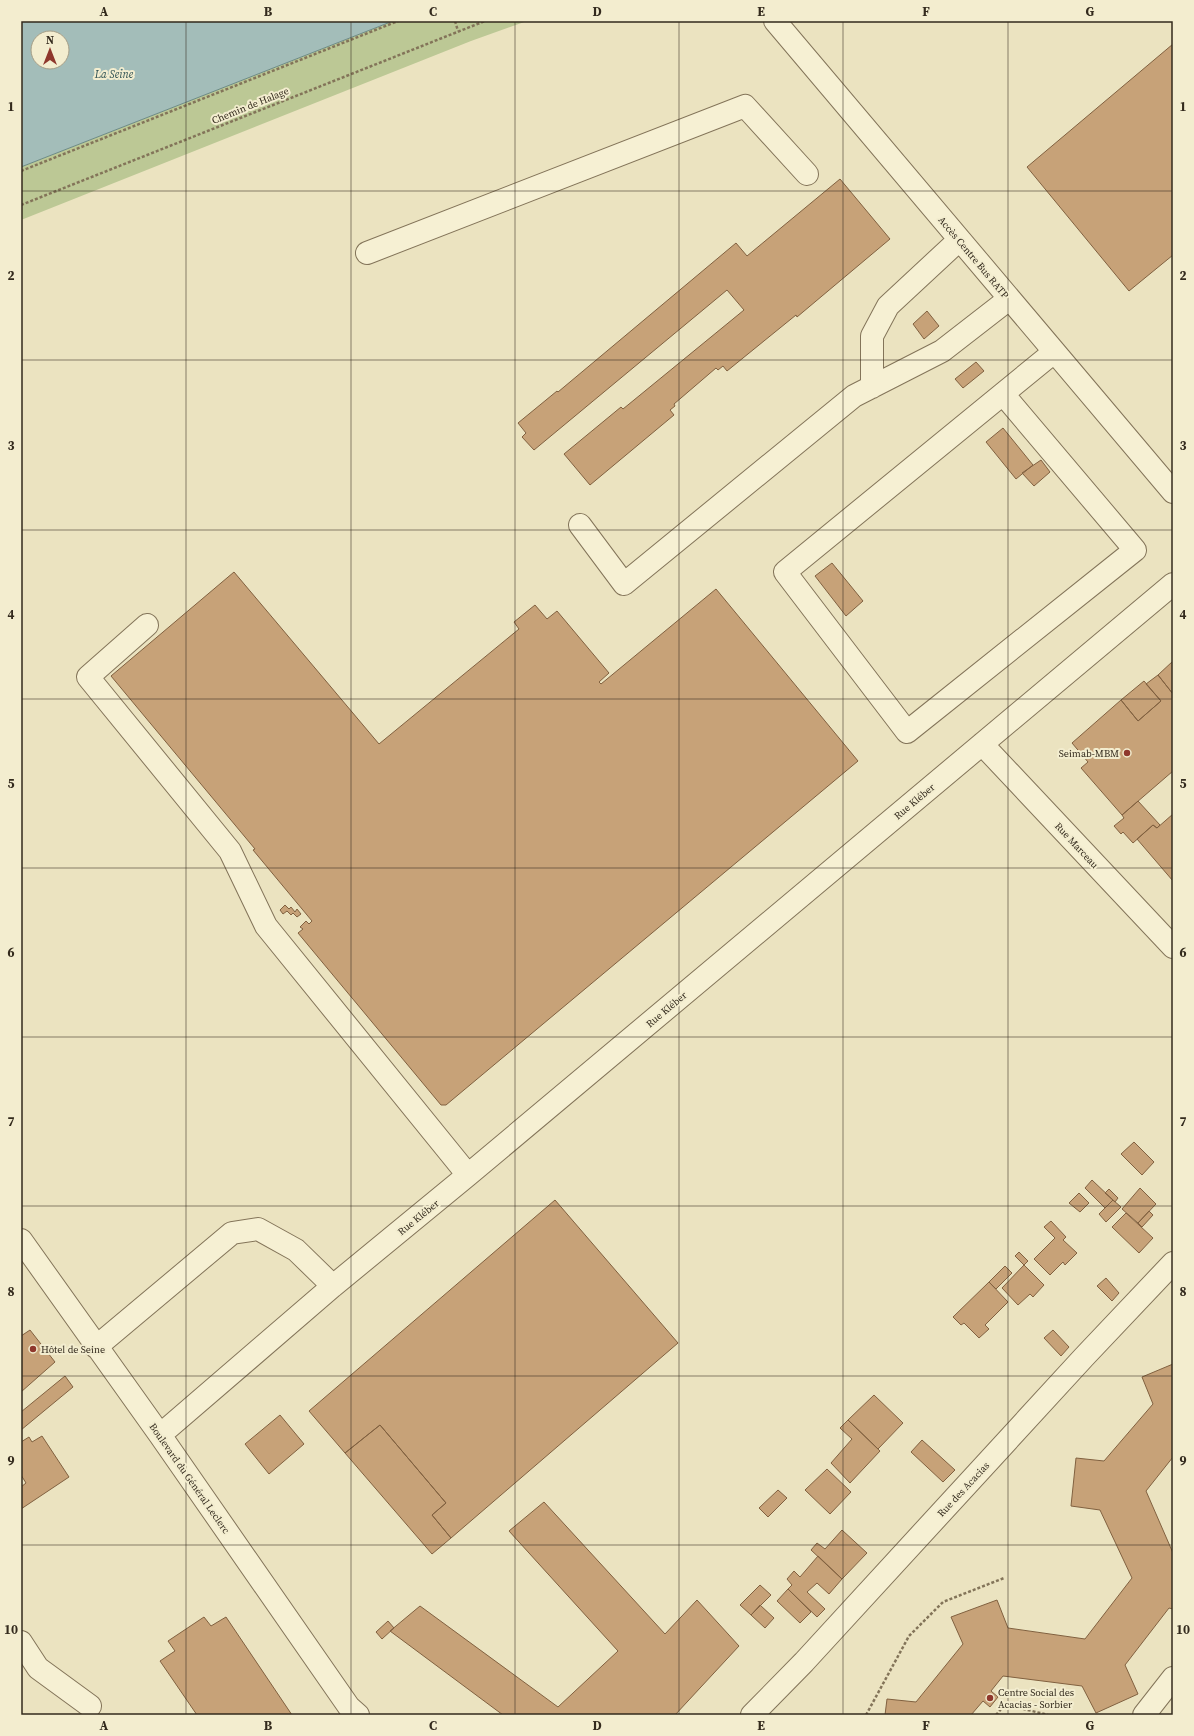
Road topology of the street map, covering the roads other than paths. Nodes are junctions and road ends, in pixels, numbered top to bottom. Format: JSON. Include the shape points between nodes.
{"nodes":[{"id":1,"x":775,"y":21,"type":"edge"},
{"id":2,"x":807,"y":174,"type":"dead end"},
{"id":3,"x":959,"y":240,"type":"junction"},
{"id":4,"x":367,"y":253,"type":"dead end"},
{"id":5,"x":1009,"y":299,"type":"junction"},
{"id":6,"x":1054,"y":352,"type":"junction"},
{"id":7,"x":872,"y":387,"type":"junction"},
{"id":8,"x":1003,"y":394,"type":"junction"},
{"id":9,"x":1173,"y":492,"type":"edge"},
{"id":10,"x":580,"y":525,"type":"dead end"},
{"id":11,"x":1173,"y":584,"type":"edge"},
{"id":12,"x":147,"y":625,"type":"dead end"},
{"id":13,"x":982,"y":744,"type":"junction"},
{"id":14,"x":1173,"y":947,"type":"edge"},
{"id":15,"x":468,"y":1175,"type":"junction"},
{"id":16,"x":21,"y":1240,"type":"edge"},
{"id":17,"x":1173,"y":1263,"type":"edge"},
{"id":18,"x":333,"y":1286,"type":"junction"},
{"id":19,"x":96,"y":1347,"type":"junction"},
{"id":20,"x":160,"y":1435,"type":"junction"},
{"id":21,"x":21,"y":1642,"type":"edge"},
{"id":22,"x":1173,"y":1678,"type":"edge"},
{"id":23,"x":90,"y":1706,"type":"dead end"},
{"id":24,"x":358,"y":1715,"type":"edge"},
{"id":25,"x":752,"y":1715,"type":"edge"},
{"id":26,"x":1144,"y":1715,"type":"edge"}],
"edges":[{"from":1,"to":3,"type":"street","name":"Accès Centre Bus RATP"},
{"from":2,"to":4,"type":"street","via":[[745,106]]},
{"from":3,"to":5,"type":"street","name":"Accès Centre Bus RATP"},
{"from":3,"to":7,"type":"street","via":[[888,306],[872,336]]},
{"from":5,"to":6,"type":"street","name":"Accès Centre Bus RATP"},
{"from":5,"to":7,"type":"street","via":[[942,351]]},
{"from":6,"to":8,"type":"street"},
{"from":6,"to":9,"type":"street","name":"Accès Centre Bus RATP"},
{"from":7,"to":10,"type":"street","via":[[854,396],[624,584]]},
{"from":8,"to":8,"type":"street","via":[[1135,550],[907,732],[785,572]]},
{"from":11,"to":13,"type":"street","name":"Rue Kléber"},
{"from":12,"to":15,"type":"street","via":[[88,677],[230,851],[266,926]]},
{"from":13,"to":14,"type":"street","name":"Rue Marceau"},
{"from":13,"to":15,"type":"street","name":"Rue Kléber"},
{"from":15,"to":18,"type":"street","name":"Rue Kléber"},
{"from":16,"to":19,"type":"street","name":"Boulevard du Général Leclerc"},
{"from":17,"to":25,"type":"street","name":"Rue des Acacias"},
{"from":18,"to":19,"type":"street","via":[[296,1250],[258,1229],[232,1233]]},
{"from":18,"to":20,"type":"street","name":"Rue Kléber"},
{"from":19,"to":20,"type":"street","name":"Boulevard du Général Leclerc"},
{"from":20,"to":24,"type":"street","name":"Boulevard du Général Leclerc"},
{"from":21,"to":23,"type":"street","via":[[38,1668]]},
{"from":22,"to":26,"type":"street"}]}
